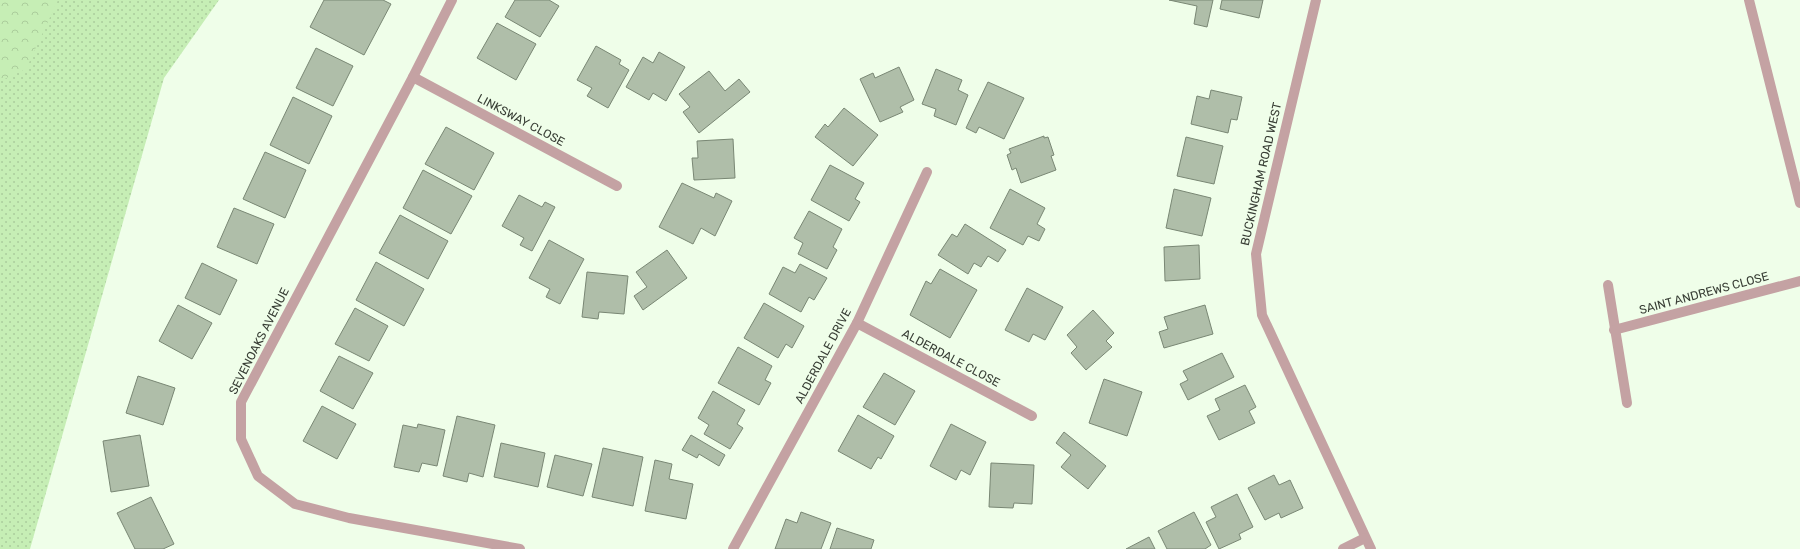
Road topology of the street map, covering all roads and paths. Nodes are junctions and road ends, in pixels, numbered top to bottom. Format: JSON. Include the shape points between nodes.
{"nodes":[{"id":1,"x":452,"y":0,"type":"edge"},
{"id":2,"x":1316,"y":0,"type":"edge"},
{"id":3,"x":1749,"y":0,"type":"edge"},
{"id":4,"x":413,"y":77,"type":"junction"},
{"id":5,"x":927,"y":172,"type":"dead end"},
{"id":6,"x":617,"y":186,"type":"dead end"},
{"id":7,"x":1800,"y":202,"type":"edge"},
{"id":8,"x":1800,"y":281,"type":"edge"},
{"id":9,"x":1608,"y":285,"type":"dead end"},
{"id":10,"x":857,"y":323,"type":"junction"},
{"id":11,"x":1614,"y":330,"type":"junction"},
{"id":12,"x":1626,"y":403,"type":"dead end"},
{"id":13,"x":1032,"y":416,"type":"dead end"},
{"id":14,"x":1365,"y":538,"type":"junction"},
{"id":15,"x":520,"y":549,"type":"edge"},
{"id":16,"x":733,"y":549,"type":"edge"},
{"id":17,"x":1343,"y":549,"type":"edge"},
{"id":18,"x":1371,"y":549,"type":"edge"}],
"edges":[{"from":1,"to":4,"type":"street","name":"SEVENOAKS AVENUE"},
{"from":2,"to":14,"type":"street","name":"BUCKINGHAM ROAD WEST","via":[[1256,254],[1262,315]]},
{"from":3,"to":7,"type":"street"},
{"from":4,"to":6,"type":"street","name":"LINKSWAY CLOSE"},
{"from":4,"to":15,"type":"street","name":"SEVENOAKS AVENUE","via":[[241,402],[241,439],[258,476],[295,504],[349,518]]},
{"from":5,"to":10,"type":"street","name":"ALDERDALE DRIVE"},
{"from":8,"to":11,"type":"street","name":"SAINT ANDREWS CLOSE"},
{"from":9,"to":11,"type":"street"},
{"from":10,"to":13,"type":"street","name":"ALDERDALE CLOSE"},
{"from":10,"to":16,"type":"street","name":"ALDERDALE DRIVE"},
{"from":11,"to":12,"type":"street"},
{"from":14,"to":17,"type":"street"},
{"from":14,"to":18,"type":"street","name":"BUCKINGHAM ROAD WEST"}]}
